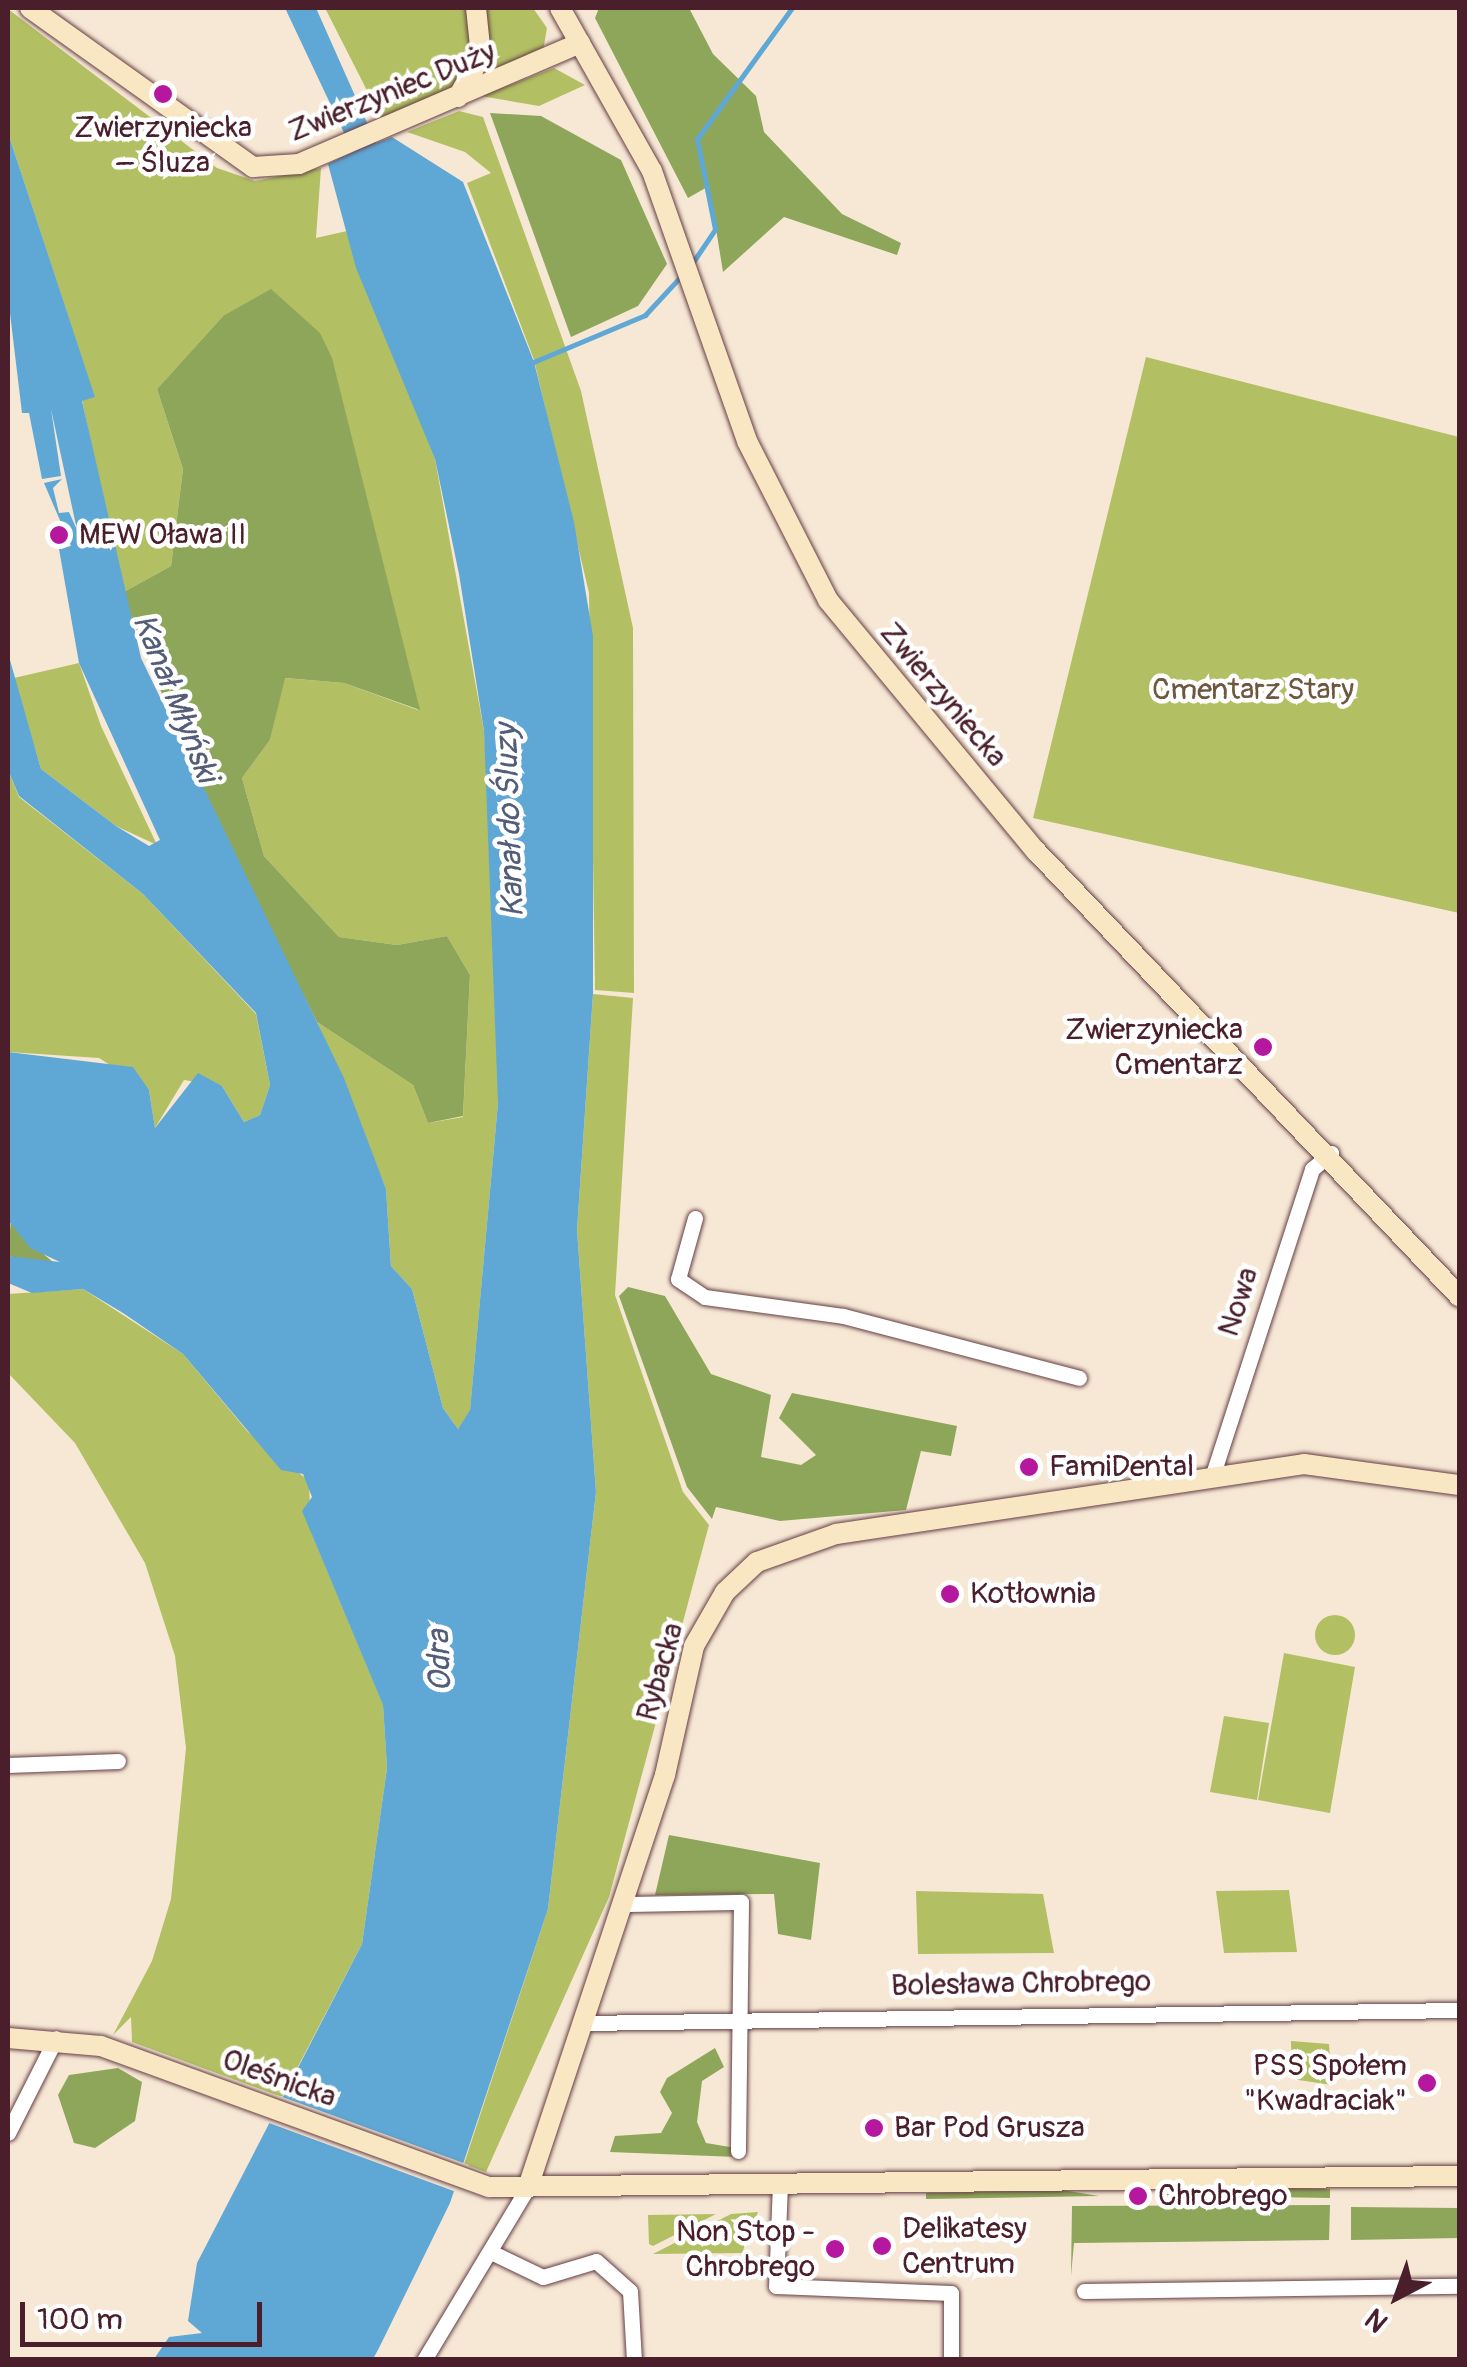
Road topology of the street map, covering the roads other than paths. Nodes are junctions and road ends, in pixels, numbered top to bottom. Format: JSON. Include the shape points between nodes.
{"nodes":[{"id":1,"x":30,"y":8,"type":"edge"},
{"id":2,"x":476,"y":8,"type":"edge"},
{"id":3,"x":558,"y":9,"type":"edge"},
{"id":4,"x":580,"y":43,"type":"junction"},
{"id":5,"x":458,"y":97,"type":"junction"},
{"id":6,"x":1331,"y":1153,"type":"junction"},
{"id":7,"x":695,"y":1218,"type":"dead end"},
{"id":8,"x":1460,"y":1297,"type":"edge"},
{"id":9,"x":1079,"y":1378,"type":"dead end"},
{"id":10,"x":1212,"y":1477,"type":"junction"},
{"id":11,"x":1460,"y":1485,"type":"edge"},
{"id":12,"x":118,"y":1761,"type":"dead end"},
{"id":13,"x":8,"y":1765,"type":"edge"},
{"id":14,"x":624,"y":1904,"type":"junction"},
{"id":15,"x":1460,"y":2010,"type":"edge"},
{"id":16,"x":740,"y":2020,"type":"junction"},
{"id":17,"x":583,"y":2023,"type":"junction"},
{"id":18,"x":8,"y":2038,"type":"edge"},
{"id":19,"x":56,"y":2038,"type":"junction"},
{"id":20,"x":8,"y":2133,"type":"edge"},
{"id":21,"x":738,"y":2150,"type":"dead end"},
{"id":22,"x":1460,"y":2176,"type":"edge"},
{"id":23,"x":780,"y":2183,"type":"junction"},
{"id":24,"x":528,"y":2187,"type":"junction"},
{"id":25,"x":600,"y":2245,"type":"dead end"},
{"id":26,"x":496,"y":2254,"type":"junction"},
{"id":27,"x":586,"y":2257,"type":"junction"},
{"id":28,"x":1460,"y":2286,"type":"edge"},
{"id":29,"x":1084,"y":2292,"type":"dead end"},
{"id":30,"x":424,"y":2360,"type":"edge"},
{"id":31,"x":634,"y":2360,"type":"edge"},
{"id":32,"x":951,"y":2360,"type":"edge"}],
"edges":[{"from":1,"to":5,"type":"street","name":"Zwierzyniec Duży","via":[[253,167],[323,154]]},
{"from":2,"to":5,"type":"street","via":[[481,56]]},
{"from":3,"to":4,"type":"street","name":"Zwierzyniecka"},
{"from":4,"to":5,"type":"street","name":"Zwierzyniec Duży"},
{"from":4,"to":6,"type":"street","name":"Zwierzyniecka","via":[[669,216],[747,441],[800,556],[858,643],[1036,852]]},
{"from":6,"to":8,"type":"street","name":"Zwierzyniecka"},
{"from":6,"to":10,"type":"street","name":"Nowa","via":[[1312,1169]]},
{"from":7,"to":9,"type":"street","via":[[678,1279],[705,1296],[844,1316]]},
{"from":10,"to":11,"type":"street","name":"Rybacka","via":[[1321,1463]]},
{"from":10,"to":14,"type":"street","name":"Rybacka","via":[[836,1534],[757,1562],[725,1592],[694,1646]]},
{"from":12,"to":13,"type":"street"},
{"from":14,"to":16,"type":"street","via":[[741,1902]]},
{"from":14,"to":17,"type":"street","name":"Rybacka"},
{"from":15,"to":16,"type":"street","name":"Bolesława Chrobrego"},
{"from":16,"to":17,"type":"street","name":"Bolesława Chrobrego"},
{"from":16,"to":21,"type":"street"},
{"from":17,"to":24,"type":"street","name":"Rybacka"},
{"from":18,"to":19,"type":"street","name":"Oleśnicka"},
{"from":19,"to":20,"type":"street"},
{"from":19,"to":24,"type":"street","name":"Oleśnicka","via":[[126,2055],[468,2180]]},
{"from":22,"to":23,"type":"street"},
{"from":23,"to":24,"type":"street"},
{"from":23,"to":32,"type":"street","via":[[776,2286],[951,2293]]},
{"from":24,"to":26,"type":"street","name":"Rybacka"},
{"from":25,"to":27,"type":"street"},
{"from":26,"to":27,"type":"street","via":[[547,2278]]},
{"from":26,"to":30,"type":"street","name":"Rybacka"},
{"from":27,"to":31,"type":"street","via":[[630,2291]]},
{"from":28,"to":29,"type":"street"}]}
